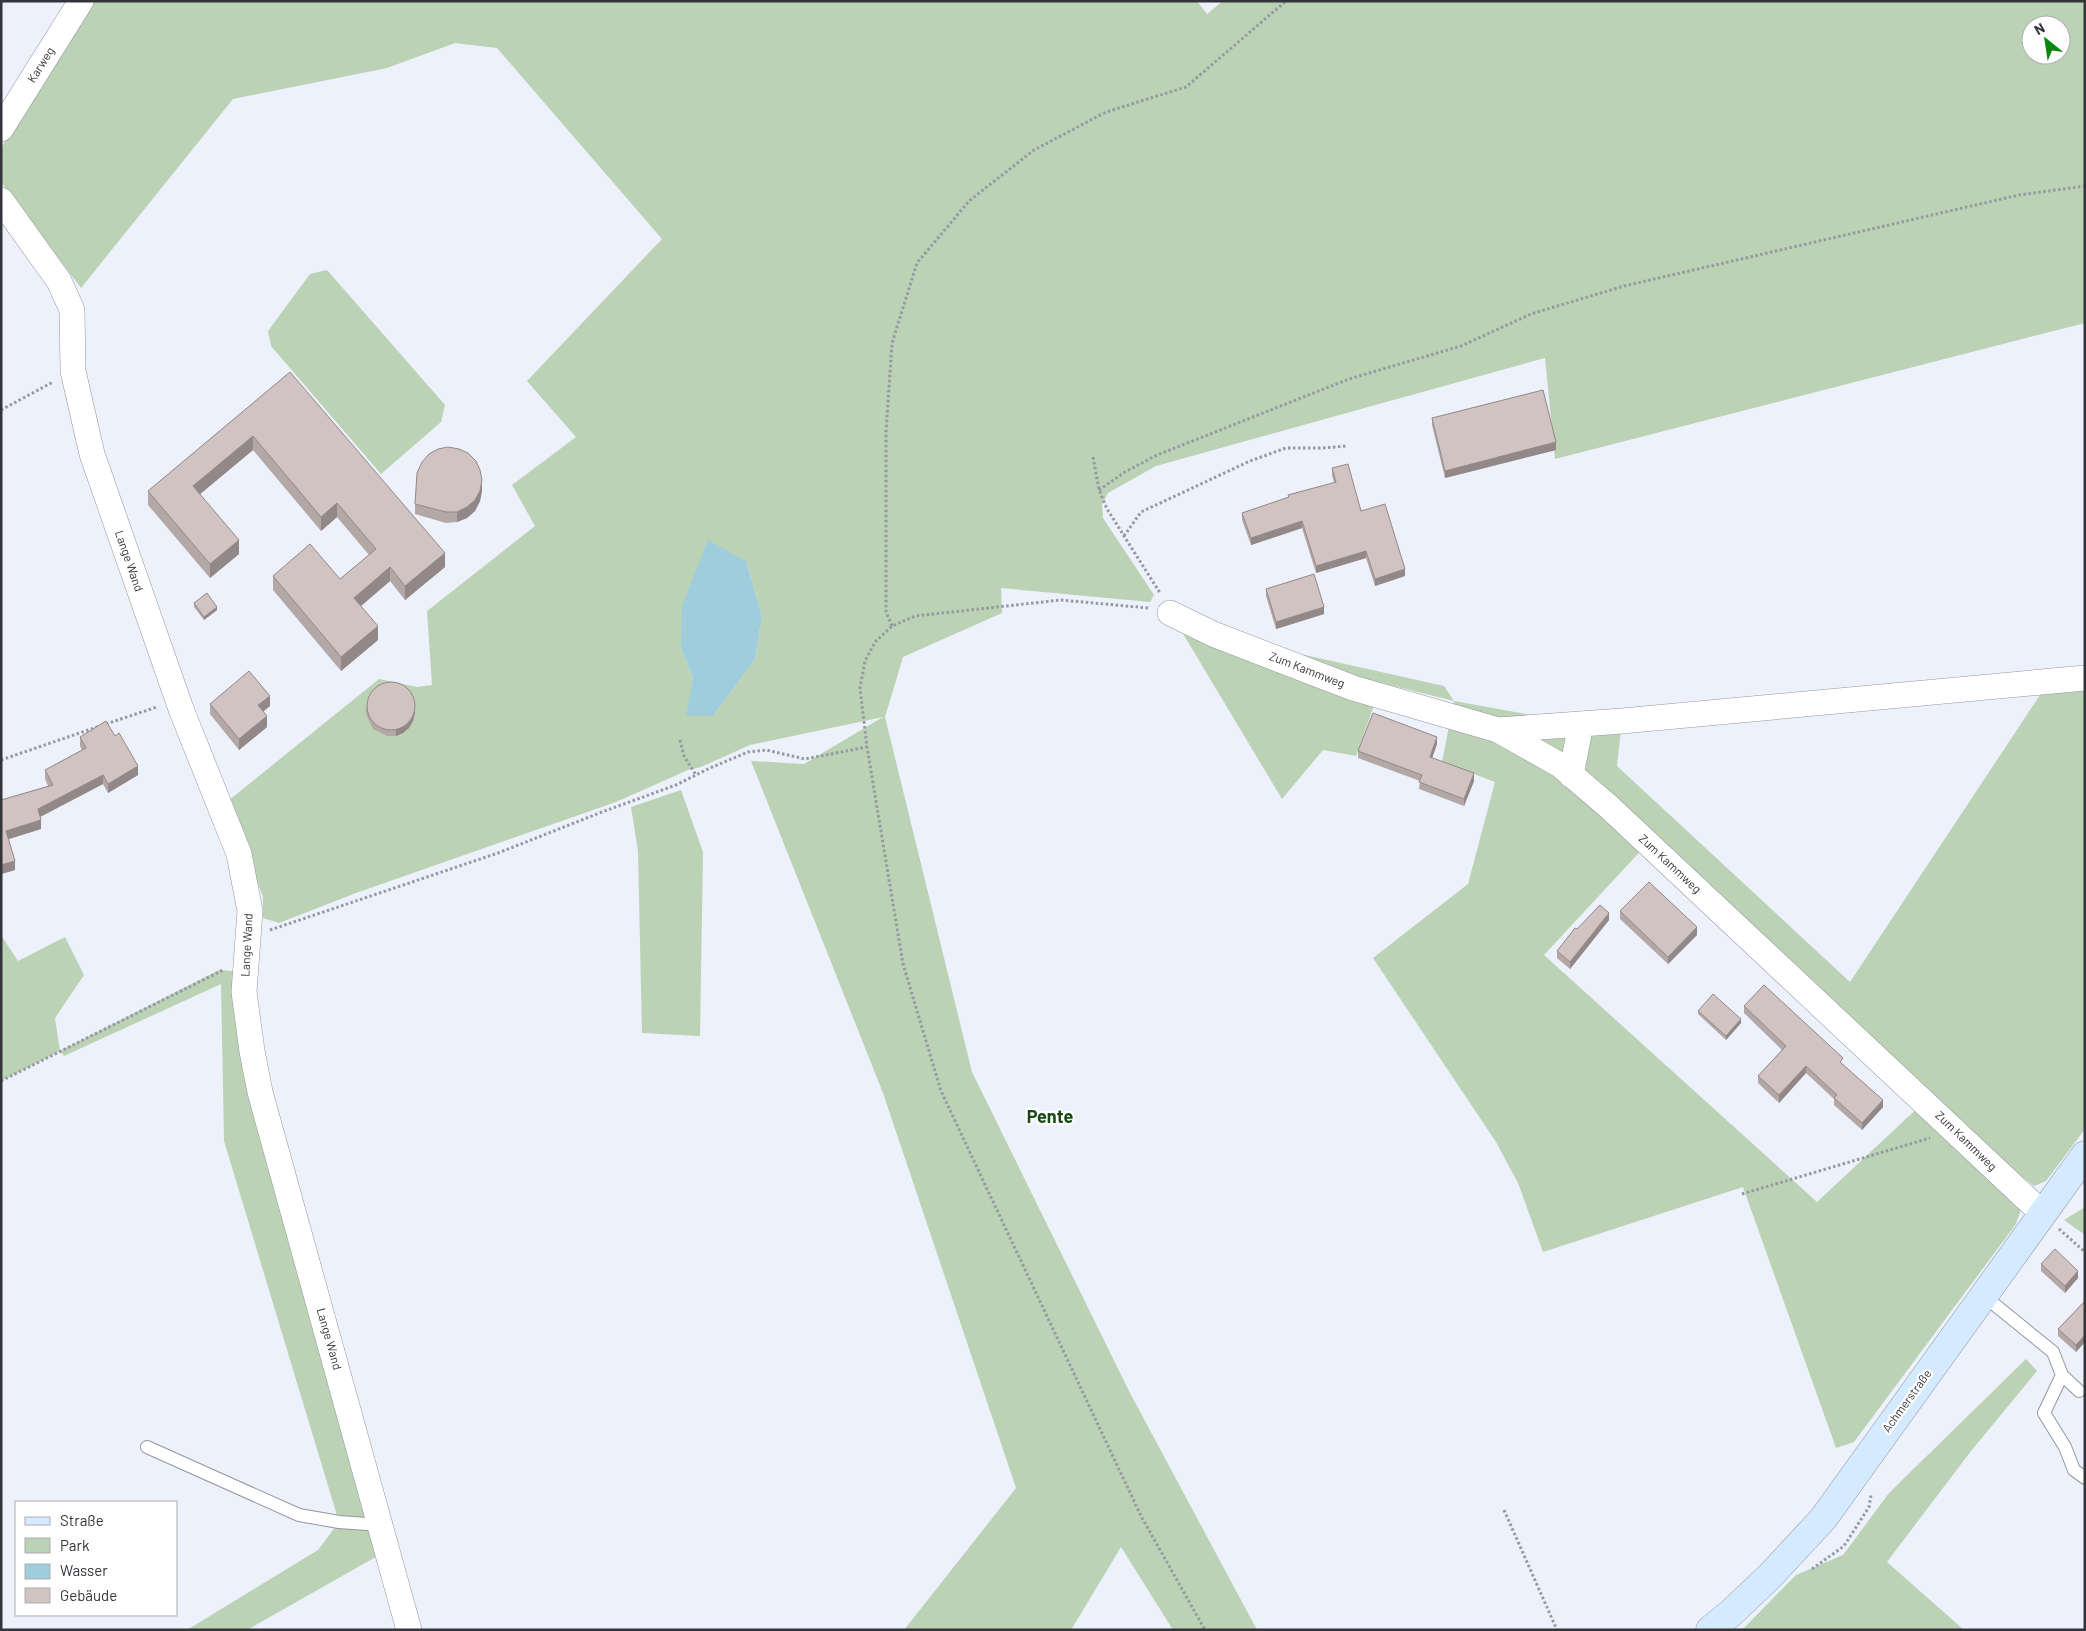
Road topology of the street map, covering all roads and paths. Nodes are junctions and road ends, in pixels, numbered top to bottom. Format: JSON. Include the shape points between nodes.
{"nodes":[{"id":1,"x":81,"y":1,"type":"edge"},
{"id":2,"x":1286,"y":1,"type":"edge"},
{"id":3,"x":1,"y":129,"type":"edge"},
{"id":4,"x":2085,"y":186,"type":"edge"},
{"id":5,"x":1,"y":200,"type":"edge"},
{"id":6,"x":72,"y":370,"type":"junction"},
{"id":7,"x":1,"y":410,"type":"edge"},
{"id":8,"x":1347,"y":446,"type":"dead end"},
{"id":9,"x":1093,"y":457,"type":"dead end"},
{"id":10,"x":1099,"y":490,"type":"junction"},
{"id":11,"x":1124,"y":536,"type":"junction"},
{"id":12,"x":1170,"y":613,"type":"junction"},
{"id":13,"x":892,"y":626,"type":"junction"},
{"id":14,"x":2085,"y":678,"type":"edge"},
{"id":15,"x":178,"y":700,"type":"junction"},
{"id":16,"x":1580,"y":724,"type":"junction"},
{"id":17,"x":1498,"y":730,"type":"junction"},
{"id":18,"x":680,"y":740,"type":"dead end"},
{"id":19,"x":867,"y":747,"type":"junction"},
{"id":20,"x":1,"y":760,"type":"edge"},
{"id":21,"x":1571,"y":774,"type":"junction"},
{"id":22,"x":696,"y":775,"type":"junction"},
{"id":23,"x":249,"y":932,"type":"junction"},
{"id":24,"x":246,"y":966,"type":"junction"},
{"id":25,"x":1,"y":1081,"type":"edge"},
{"id":26,"x":1955,"y":1131,"type":"junction"},
{"id":27,"x":2085,"y":1155,"type":"edge"},
{"id":28,"x":1742,"y":1194,"type":"dead end"},
{"id":29,"x":2043,"y":1214,"type":"junction"},
{"id":30,"x":2085,"y":1252,"type":"edge"},
{"id":31,"x":1984,"y":1296,"type":"junction"},
{"id":32,"x":2062,"y":1375,"type":"junction"},
{"id":33,"x":2079,"y":1391,"type":"dead end"},
{"id":34,"x":147,"y":1447,"type":"dead end"},
{"id":35,"x":2085,"y":1478,"type":"edge"},
{"id":36,"x":1504,"y":1510,"type":"dead end"},
{"id":37,"x":381,"y":1525,"type":"junction"},
{"id":38,"x":409,"y":1630,"type":"edge"},
{"id":39,"x":1205,"y":1630,"type":"edge"},
{"id":40,"x":1558,"y":1630,"type":"edge"},
{"id":41,"x":1710,"y":1630,"type":"edge"}],
"edges":[{"from":1,"to":3,"type":"street","name":"Karweg"},
{"from":2,"to":13,"type":"path","via":[[1186,87],[1106,112],[1034,150],[969,201],[917,263],[892,343],[886,432],[886,612]]},
{"from":4,"to":10,"type":"path","via":[[1999,199],[1624,286],[1531,314],[1460,346],[1349,378],[1166,451]]},
{"from":5,"to":6,"type":"street","name":"Lange Wand","via":[[59,280],[72,310]]},
{"from":6,"to":7,"type":"path"},
{"from":6,"to":15,"type":"street","name":"Lange Wand","via":[[92,454]]},
{"from":8,"to":11,"type":"path","via":[[1286,448],[1250,461],[1141,512]]},
{"from":9,"to":10,"type":"path"},
{"from":10,"to":11,"type":"path"},
{"from":11,"to":12,"type":"path"},
{"from":12,"to":13,"type":"path","via":[[1154,608],[1061,600],[914,616]]},
{"from":12,"to":17,"type":"street","name":"Zum Kammweg","via":[[1213,634],[1353,688]]},
{"from":13,"to":19,"type":"path","via":[[875,642],[866,661],[860,688]]},
{"from":14,"to":16,"type":"street"},
{"from":15,"to":20,"type":"path"},
{"from":15,"to":23,"type":"street","name":"Lange Wand","via":[[239,854],[250,911]]},
{"from":16,"to":17,"type":"street"},
{"from":16,"to":21,"type":"street"},
{"from":17,"to":21,"type":"street","name":"Zum Kammweg"},
{"from":18,"to":22,"type":"path","via":[[684,756]]},
{"from":19,"to":22,"type":"path","via":[[805,759],[766,750],[748,752]]},
{"from":19,"to":39,"type":"path","via":[[903,964],[941,1091],[1141,1516]]},
{"from":21,"to":26,"type":"street","name":"Zum Kammweg"},
{"from":22,"to":23,"type":"path","via":[[498,853],[267,931]]},
{"from":23,"to":24,"type":"street","name":"Lange Wand"},
{"from":24,"to":25,"type":"path","via":[[219,970]]},
{"from":24,"to":37,"type":"street","name":"Lange Wand","via":[[244,992],[260,1092]]},
{"from":26,"to":28,"type":"path"},
{"from":26,"to":29,"type":"street","name":"Zum Kammweg"},
{"from":27,"to":29,"type":"street","name":"Achmerstraße"},
{"from":29,"to":30,"type":"path"},
{"from":29,"to":31,"type":"street","name":"Achmerstraße"},
{"from":31,"to":32,"type":"lane","via":[[2053,1352]]},
{"from":31,"to":41,"type":"street","name":"Achmerstraße","via":[[1823,1519],[1770,1576]]},
{"from":32,"to":33,"type":"lane"},
{"from":32,"to":35,"type":"lane","via":[[2044,1413],[2065,1447],[2074,1470]]},
{"from":34,"to":37,"type":"lane","via":[[299,1515]]},
{"from":36,"to":40,"type":"path"},
{"from":37,"to":38,"type":"street","name":"Lange Wand"}]}
